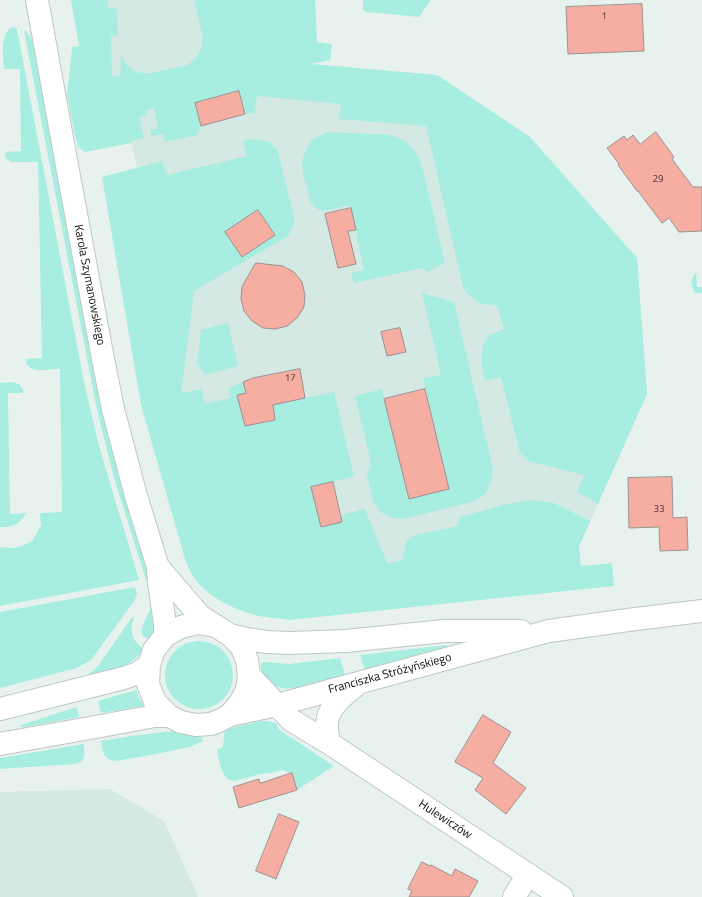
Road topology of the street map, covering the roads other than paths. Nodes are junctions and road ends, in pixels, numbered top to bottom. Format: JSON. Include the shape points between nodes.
{"nodes":[{"id":1,"x":37,"y":0,"type":"edge"},
{"id":2,"x":158,"y":567,"type":"junction"},
{"id":3,"x":702,"y":611,"type":"edge"},
{"id":4,"x":223,"y":631,"type":"junction"},
{"id":5,"x":549,"y":631,"type":"junction"},
{"id":6,"x":165,"y":636,"type":"junction"},
{"id":7,"x":148,"y":665,"type":"junction"},
{"id":8,"x":249,"y":675,"type":"junction"},
{"id":9,"x":358,"y":683,"type":"junction"},
{"id":10,"x":277,"y":705,"type":"junction"},
{"id":11,"x":0,"y":709,"type":"edge"},
{"id":12,"x":230,"y":715,"type":"junction"},
{"id":13,"x":168,"y":716,"type":"junction"},
{"id":14,"x":329,"y":743,"type":"junction"},
{"id":15,"x":0,"y":744,"type":"edge"},
{"id":16,"x":528,"y":874,"type":"junction"},
{"id":17,"x":514,"y":897,"type":"edge"},
{"id":18,"x":562,"y":897,"type":"edge"}],
"edges":[{"from":1,"to":2,"type":"street","name":"Karola Szymanowskiego","via":[[113,409]]},
{"from":2,"to":4,"type":"street","name":"Karola Szymanowskiego","via":[[200,616]]},
{"from":2,"to":6,"type":"street","name":"Karola Szymanowskiego"},
{"from":3,"to":5,"type":"street","name":"Franciszka Stróżyńskiego"},
{"from":4,"to":5,"type":"street","name":"Franciszka Stróżyńskiego","via":[[246,639],[290,643],[346,641],[444,630]]},
{"from":4,"to":6,"type":"street","via":[[198,623],[180,627]]},
{"from":4,"to":8,"type":"street","via":[[241,646],[247,660]]},
{"from":5,"to":9,"type":"street","name":"Franciszka Stróżyńskiego"},
{"from":6,"to":7,"type":"street","via":[[154,650]]},
{"from":7,"to":11,"type":"street","via":[[138,673],[124,678]]},
{"from":7,"to":13,"type":"street","via":[[148,684],[155,702]]},
{"from":8,"to":10,"type":"street","name":"Hulewiczów"},
{"from":8,"to":12,"type":"street","via":[[247,690]]},
{"from":9,"to":10,"type":"street","name":"Franciszka Stróżyńskiego"},
{"from":9,"to":14,"type":"street","via":[[337,701],[330,711],[327,726]]},
{"from":10,"to":12,"type":"street","name":"Franciszka Stróżyńskiego"},
{"from":10,"to":14,"type":"street","name":"Hulewiczów","via":[[291,720]]},
{"from":12,"to":13,"type":"street","via":[[210,724],[196,725]]},
{"from":13,"to":15,"type":"street","via":[[155,716]]},
{"from":14,"to":16,"type":"street","name":"Hulewiczów"},
{"from":16,"to":17,"type":"street"},
{"from":16,"to":18,"type":"street","name":"Hulewiczów"}]}
